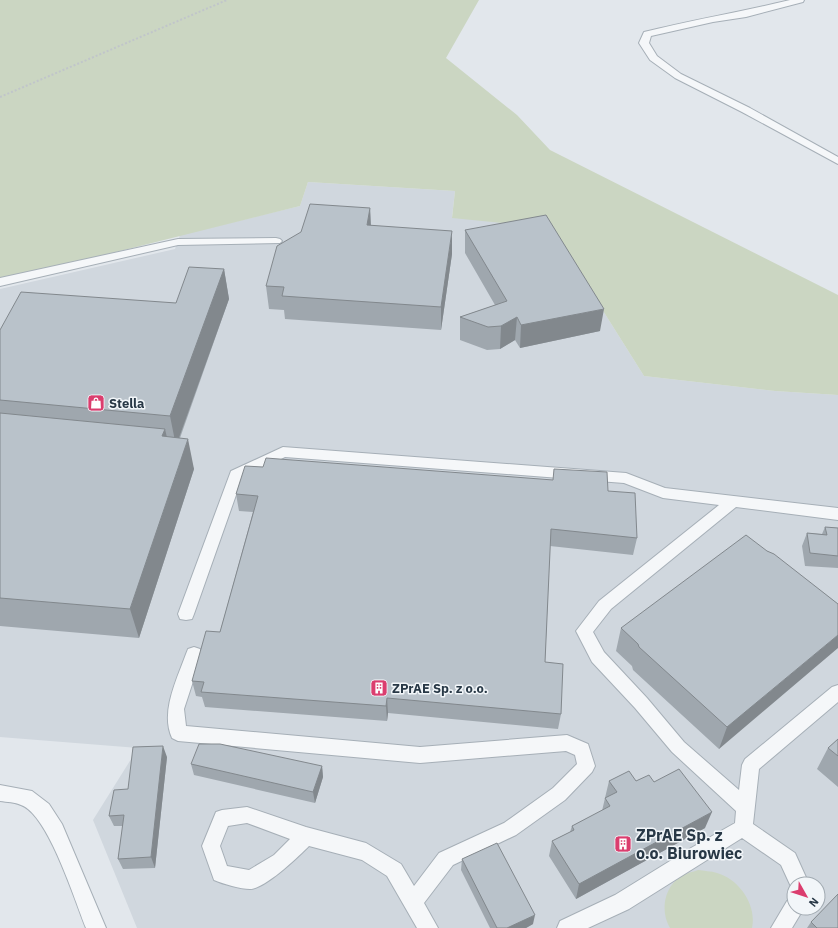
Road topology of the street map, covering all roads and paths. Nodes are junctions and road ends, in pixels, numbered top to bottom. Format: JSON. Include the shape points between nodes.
{"nodes":[{"id":1,"x":227,"y":0,"type":"edge"},
{"id":2,"x":800,"y":0,"type":"edge"},
{"id":3,"x":0,"y":97,"type":"edge"},
{"id":4,"x":838,"y":161,"type":"edge"},
{"id":5,"x":276,"y":241,"type":"dead end"},
{"id":6,"x":0,"y":282,"type":"edge"},
{"id":7,"x":733,"y":502,"type":"junction"},
{"id":8,"x":838,"y":514,"type":"edge"},
{"id":9,"x":186,"y":614,"type":"dead end"},
{"id":10,"x":194,"y":654,"type":"dead end"},
{"id":11,"x":838,"y":692,"type":"edge"},
{"id":12,"x":0,"y":793,"type":"edge"},
{"id":13,"x":746,"y":807,"type":"junction"},
{"id":14,"x":743,"y":828,"type":"junction"},
{"id":15,"x":306,"y":836,"type":"junction"},
{"id":16,"x":796,"y":876,"type":"edge"},
{"id":17,"x":413,"y":904,"type":"junction"},
{"id":18,"x":789,"y":916,"type":"edge"},
{"id":19,"x":96,"y":928,"type":"edge"},
{"id":20,"x":428,"y":928,"type":"edge"},
{"id":21,"x":567,"y":928,"type":"edge"},
{"id":22,"x":781,"y":928,"type":"edge"}],
"edges":[{"from":1,"to":3,"type":"path"},
{"from":2,"to":4,"type":"lane","via":[[647,34],[644,43],[653,58],[678,76]]},
{"from":5,"to":6,"type":"lane","via":[[178,242]]},
{"from":7,"to":8,"type":"lane"},
{"from":7,"to":9,"type":"lane","via":[[663,493],[626,478],[283,452],[236,475]]},
{"from":7,"to":13,"type":"lane","via":[[605,605],[584,631],[598,657],[678,746]]},
{"from":10,"to":17,"type":"lane","via":[[176,709],[178,733],[420,755],[567,743],[582,750],[586,766],[559,794],[510,829],[446,859]]},
{"from":11,"to":13,"type":"lane","via":[[751,765]]},
{"from":12,"to":19,"type":"lane","via":[[26,797],[43,810],[56,830]]},
{"from":13,"to":14,"type":"lane"},
{"from":14,"to":16,"type":"lane","via":[[788,859]]},
{"from":14,"to":21,"type":"lane","via":[[622,902]]},
{"from":15,"to":15,"type":"lane","via":[[247,816],[222,818],[211,846],[221,874],[251,880],[281,861]]},
{"from":15,"to":17,"type":"lane","via":[[366,852],[394,870]]},
{"from":17,"to":20,"type":"lane"},
{"from":18,"to":22,"type":"lane"}]}
